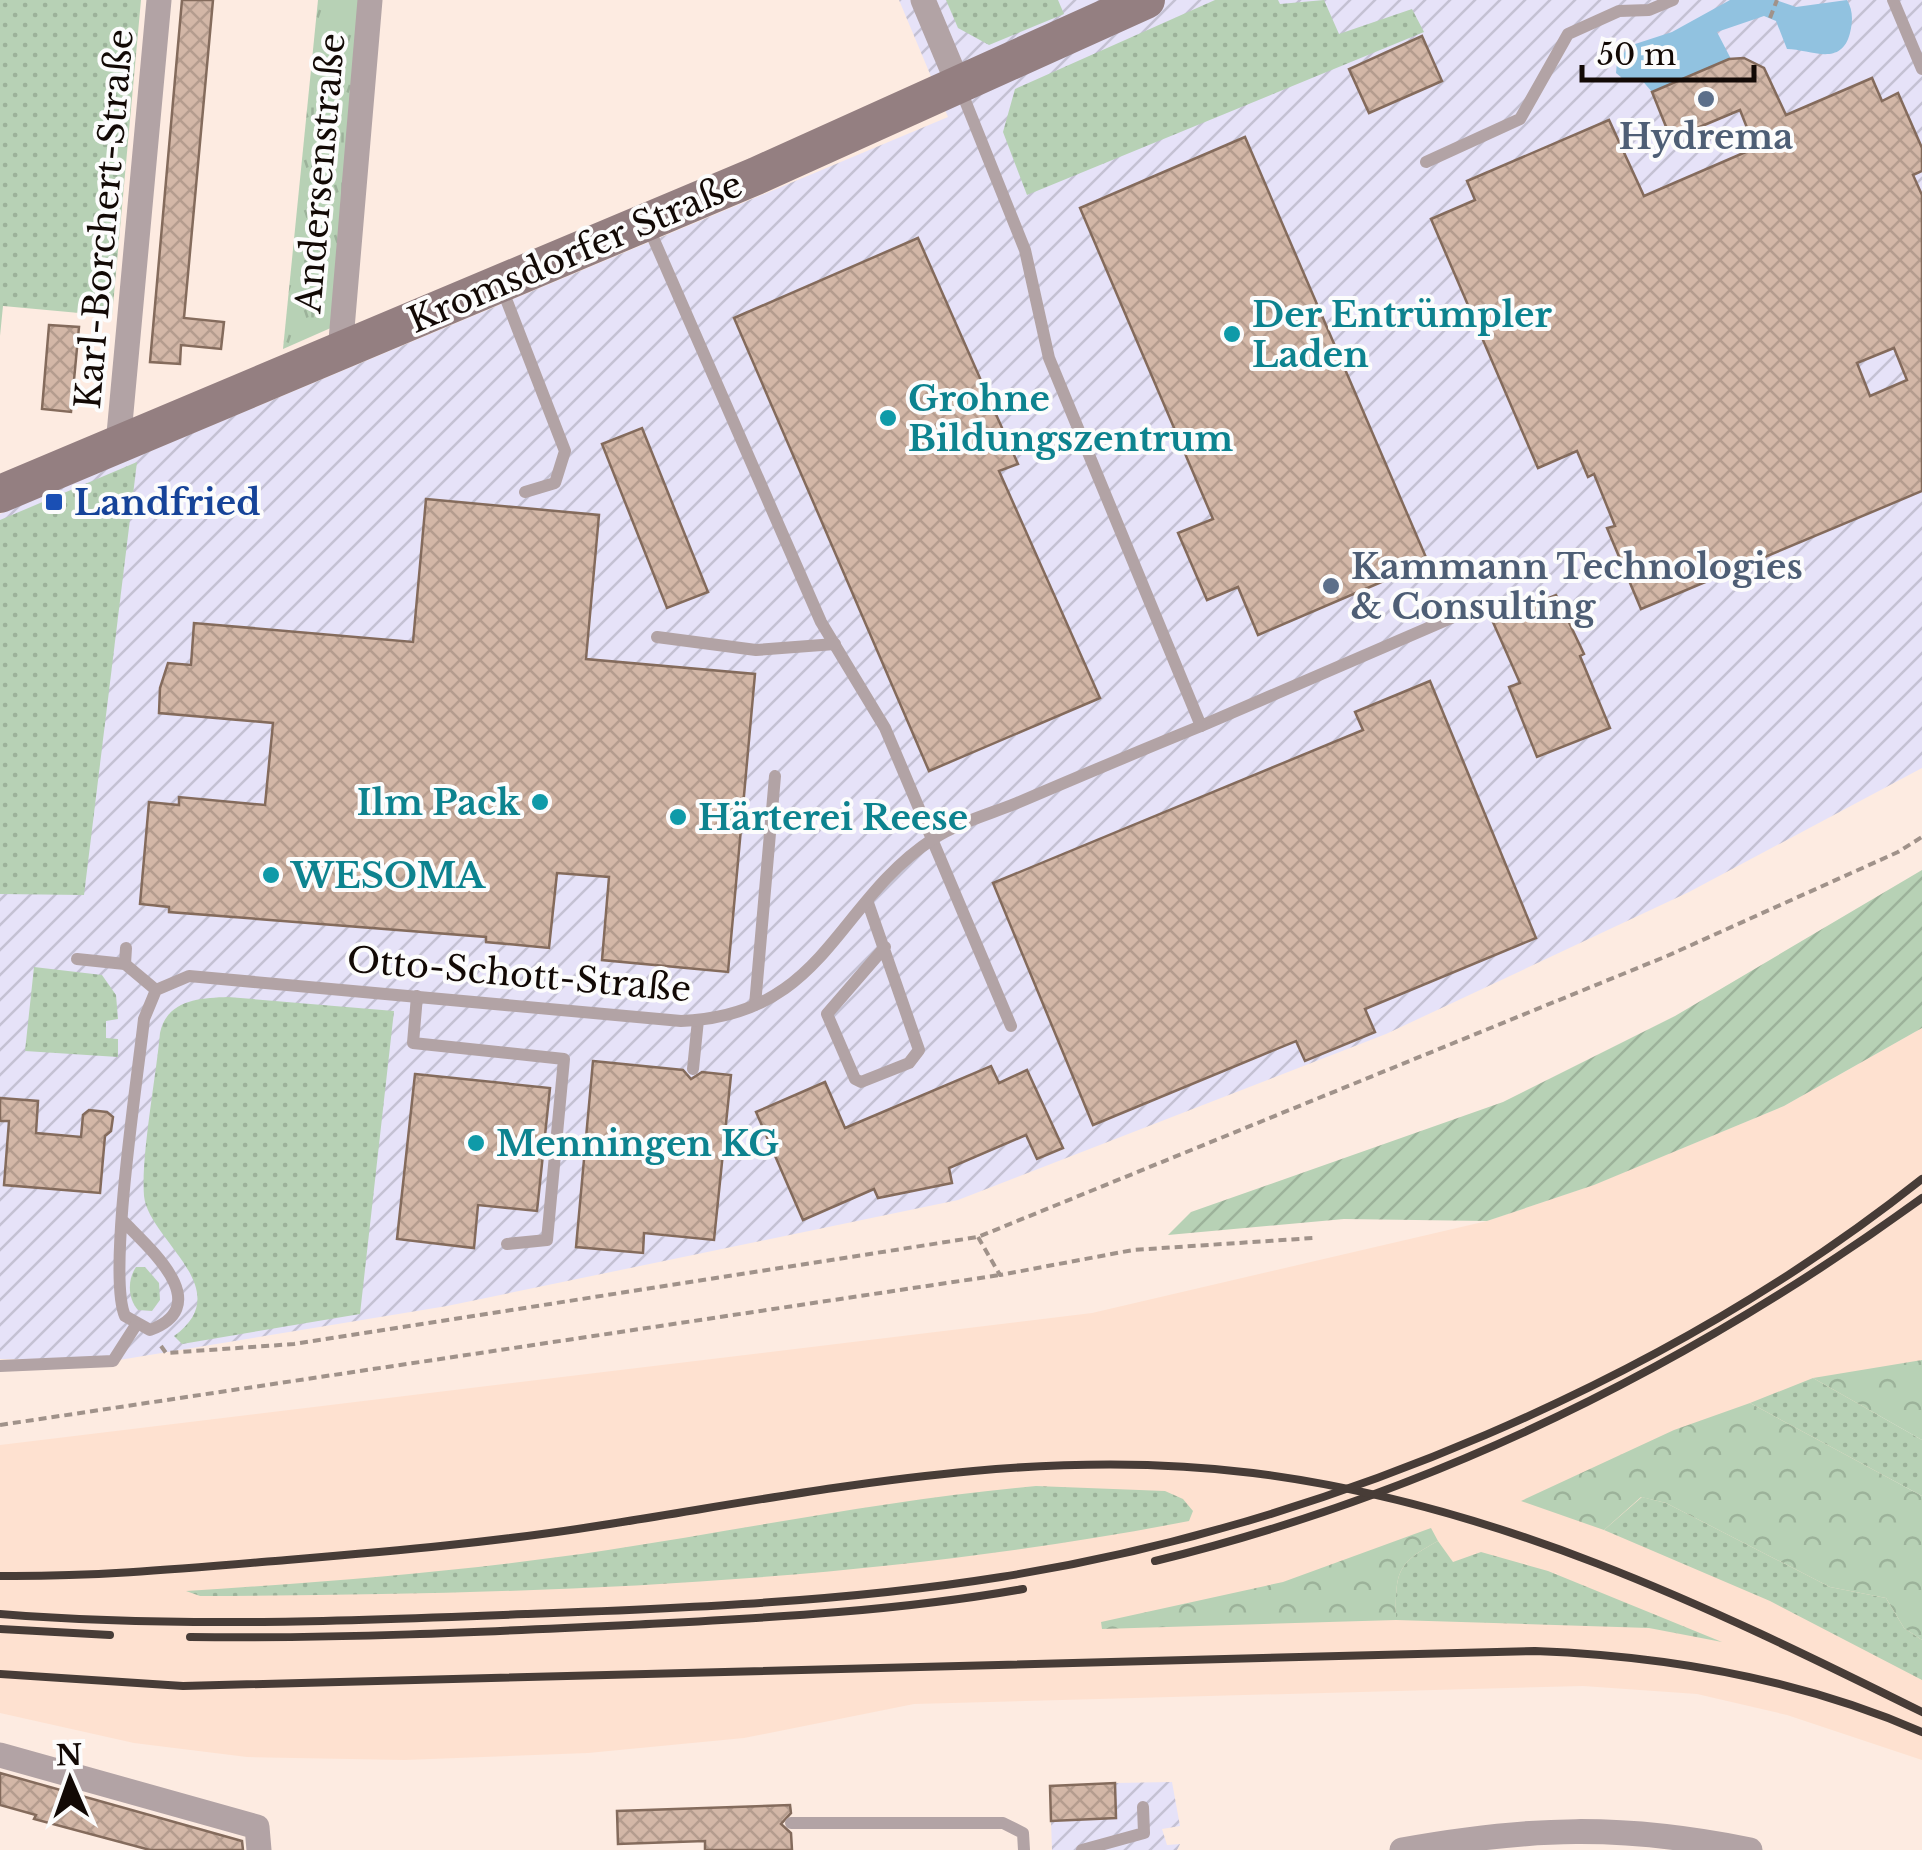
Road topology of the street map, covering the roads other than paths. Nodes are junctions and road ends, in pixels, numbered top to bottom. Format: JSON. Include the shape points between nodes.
{"nodes":[{"id":1,"x":159,"y":0,"type":"edge"},
{"id":2,"x":370,"y":0,"type":"edge"},
{"id":3,"x":923,"y":0,"type":"edge"},
{"id":4,"x":1146,"y":0,"type":"edge"},
{"id":5,"x":1673,"y":0,"type":"edge"},
{"id":6,"x":1892,"y":0,"type":"edge"},
{"id":7,"x":1922,"y":69,"type":"edge"},
{"id":8,"x":959,"y":86,"type":"junction"},
{"id":9,"x":1426,"y":162,"type":"dead end"},
{"id":10,"x":646,"y":222,"type":"junction"},
{"id":11,"x":500,"y":283,"type":"junction"},
{"id":12,"x":340,"y":352,"type":"junction"},
{"id":13,"x":118,"y":445,"type":"junction"},
{"id":14,"x":525,"y":492,"type":"dead end"},
{"id":15,"x":0,"y":494,"type":"edge"},
{"id":16,"x":1465,"y":612,"type":"dead end"},
{"id":17,"x":657,"y":638,"type":"dead end"},
{"id":18,"x":834,"y":644,"type":"junction"},
{"id":19,"x":1200,"y":726,"type":"junction"},
{"id":20,"x":774,"y":776,"type":"dead end"},
{"id":21,"x":934,"y":838,"type":"junction"},
{"id":22,"x":868,"y":903,"type":"junction"},
{"id":23,"x":126,"y":948,"type":"dead end"},
{"id":24,"x":885,"y":948,"type":"junction"},
{"id":25,"x":78,"y":958,"type":"dead end"},
{"id":26,"x":125,"y":964,"type":"junction"},
{"id":27,"x":156,"y":990,"type":"junction"},
{"id":28,"x":416,"y":996,"type":"junction"},
{"id":29,"x":755,"y":1004,"type":"junction"},
{"id":30,"x":698,"y":1020,"type":"junction"},
{"id":31,"x":1011,"y":1026,"type":"dead end"},
{"id":32,"x":694,"y":1068,"type":"dead end"},
{"id":33,"x":124,"y":1221,"type":"junction"},
{"id":34,"x":507,"y":1244,"type":"dead end"},
{"id":35,"x":136,"y":1325,"type":"junction"},
{"id":36,"x":0,"y":1366,"type":"edge"},
{"id":37,"x":0,"y":1755,"type":"edge"},
{"id":38,"x":1143,"y":1808,"type":"dead end"},
{"id":39,"x":791,"y":1823,"type":"dead end"},
{"id":40,"x":258,"y":1838,"type":"edge"},
{"id":41,"x":1024,"y":1850,"type":"edge"},
{"id":42,"x":1082,"y":1850,"type":"edge"},
{"id":43,"x":1402,"y":1850,"type":"edge"},
{"id":44,"x":1750,"y":1850,"type":"edge"}],
"edges":[{"from":1,"to":13,"type":"street","name":"Karl-Borchert-Straße"},
{"from":2,"to":12,"type":"street","name":"Andersenstraße"},
{"from":3,"to":8,"type":"street"},
{"from":4,"to":8,"type":"street","name":"Kromsdorfer Straße"},
{"from":5,"to":9,"type":"lane","via":[[1649,10],[1619,11],[1568,34],[1520,119]]},
{"from":6,"to":7,"type":"lane"},
{"from":8,"to":10,"type":"street","name":"Kromsdorfer Straße"},
{"from":8,"to":19,"type":"lane","via":[[1025,250],[1049,358]]},
{"from":10,"to":11,"type":"street","name":"Kromsdorfer Straße"},
{"from":10,"to":18,"type":"lane"},
{"from":11,"to":12,"type":"street","name":"Kromsdorfer Straße"},
{"from":11,"to":14,"type":"lane","via":[[564,451],[555,483]]},
{"from":12,"to":13,"type":"street","name":"Kromsdorfer Straße"},
{"from":13,"to":15,"type":"street","name":"Kromsdorfer Straße"},
{"from":16,"to":19,"type":"lane","name":"Otto-Schott-Straße"},
{"from":17,"to":18,"type":"lane","via":[[756,650]]},
{"from":18,"to":21,"type":"lane","via":[[885,728]]},
{"from":19,"to":21,"type":"lane","name":"Otto-Schott-Straße"},
{"from":20,"to":29,"type":"lane"},
{"from":21,"to":22,"type":"lane","name":"Otto-Schott-Straße"},
{"from":21,"to":31,"type":"lane"},
{"from":22,"to":24,"type":"lane"},
{"from":22,"to":29,"type":"lane","name":"Otto-Schott-Straße","via":[[822,959],[782,993]]},
{"from":23,"to":26,"type":"lane"},
{"from":24,"to":24,"type":"lane","via":[[918,1050],[909,1064],[861,1082],[826,1014]]},
{"from":25,"to":26,"type":"lane"},
{"from":26,"to":27,"type":"lane"},
{"from":27,"to":28,"type":"lane","name":"Otto-Schott-Straße","via":[[189,976]]},
{"from":27,"to":33,"type":"lane","via":[[144,1018]]},
{"from":28,"to":30,"type":"lane","name":"Otto-Schott-Straße"},
{"from":28,"to":34,"type":"lane","via":[[413,1043],[564,1059],[547,1240]]},
{"from":29,"to":30,"type":"lane","name":"Otto-Schott-Straße"},
{"from":30,"to":32,"type":"lane"},
{"from":33,"to":35,"type":"lane","via":[[119,1303]]},
{"from":33,"to":35,"type":"lane","via":[[176,1284],[175,1313],[166,1324],[150,1330]]},
{"from":35,"to":36,"type":"lane","via":[[112,1361]]},
{"from":37,"to":40,"type":"street"},
{"from":38,"to":42,"type":"lane","via":[[1144,1832]]},
{"from":39,"to":41,"type":"lane","via":[[1003,1823],[1023,1833]]},
{"from":43,"to":44,"type":"street","via":[[1504,1832],[1571,1830],[1698,1839]]}]}
